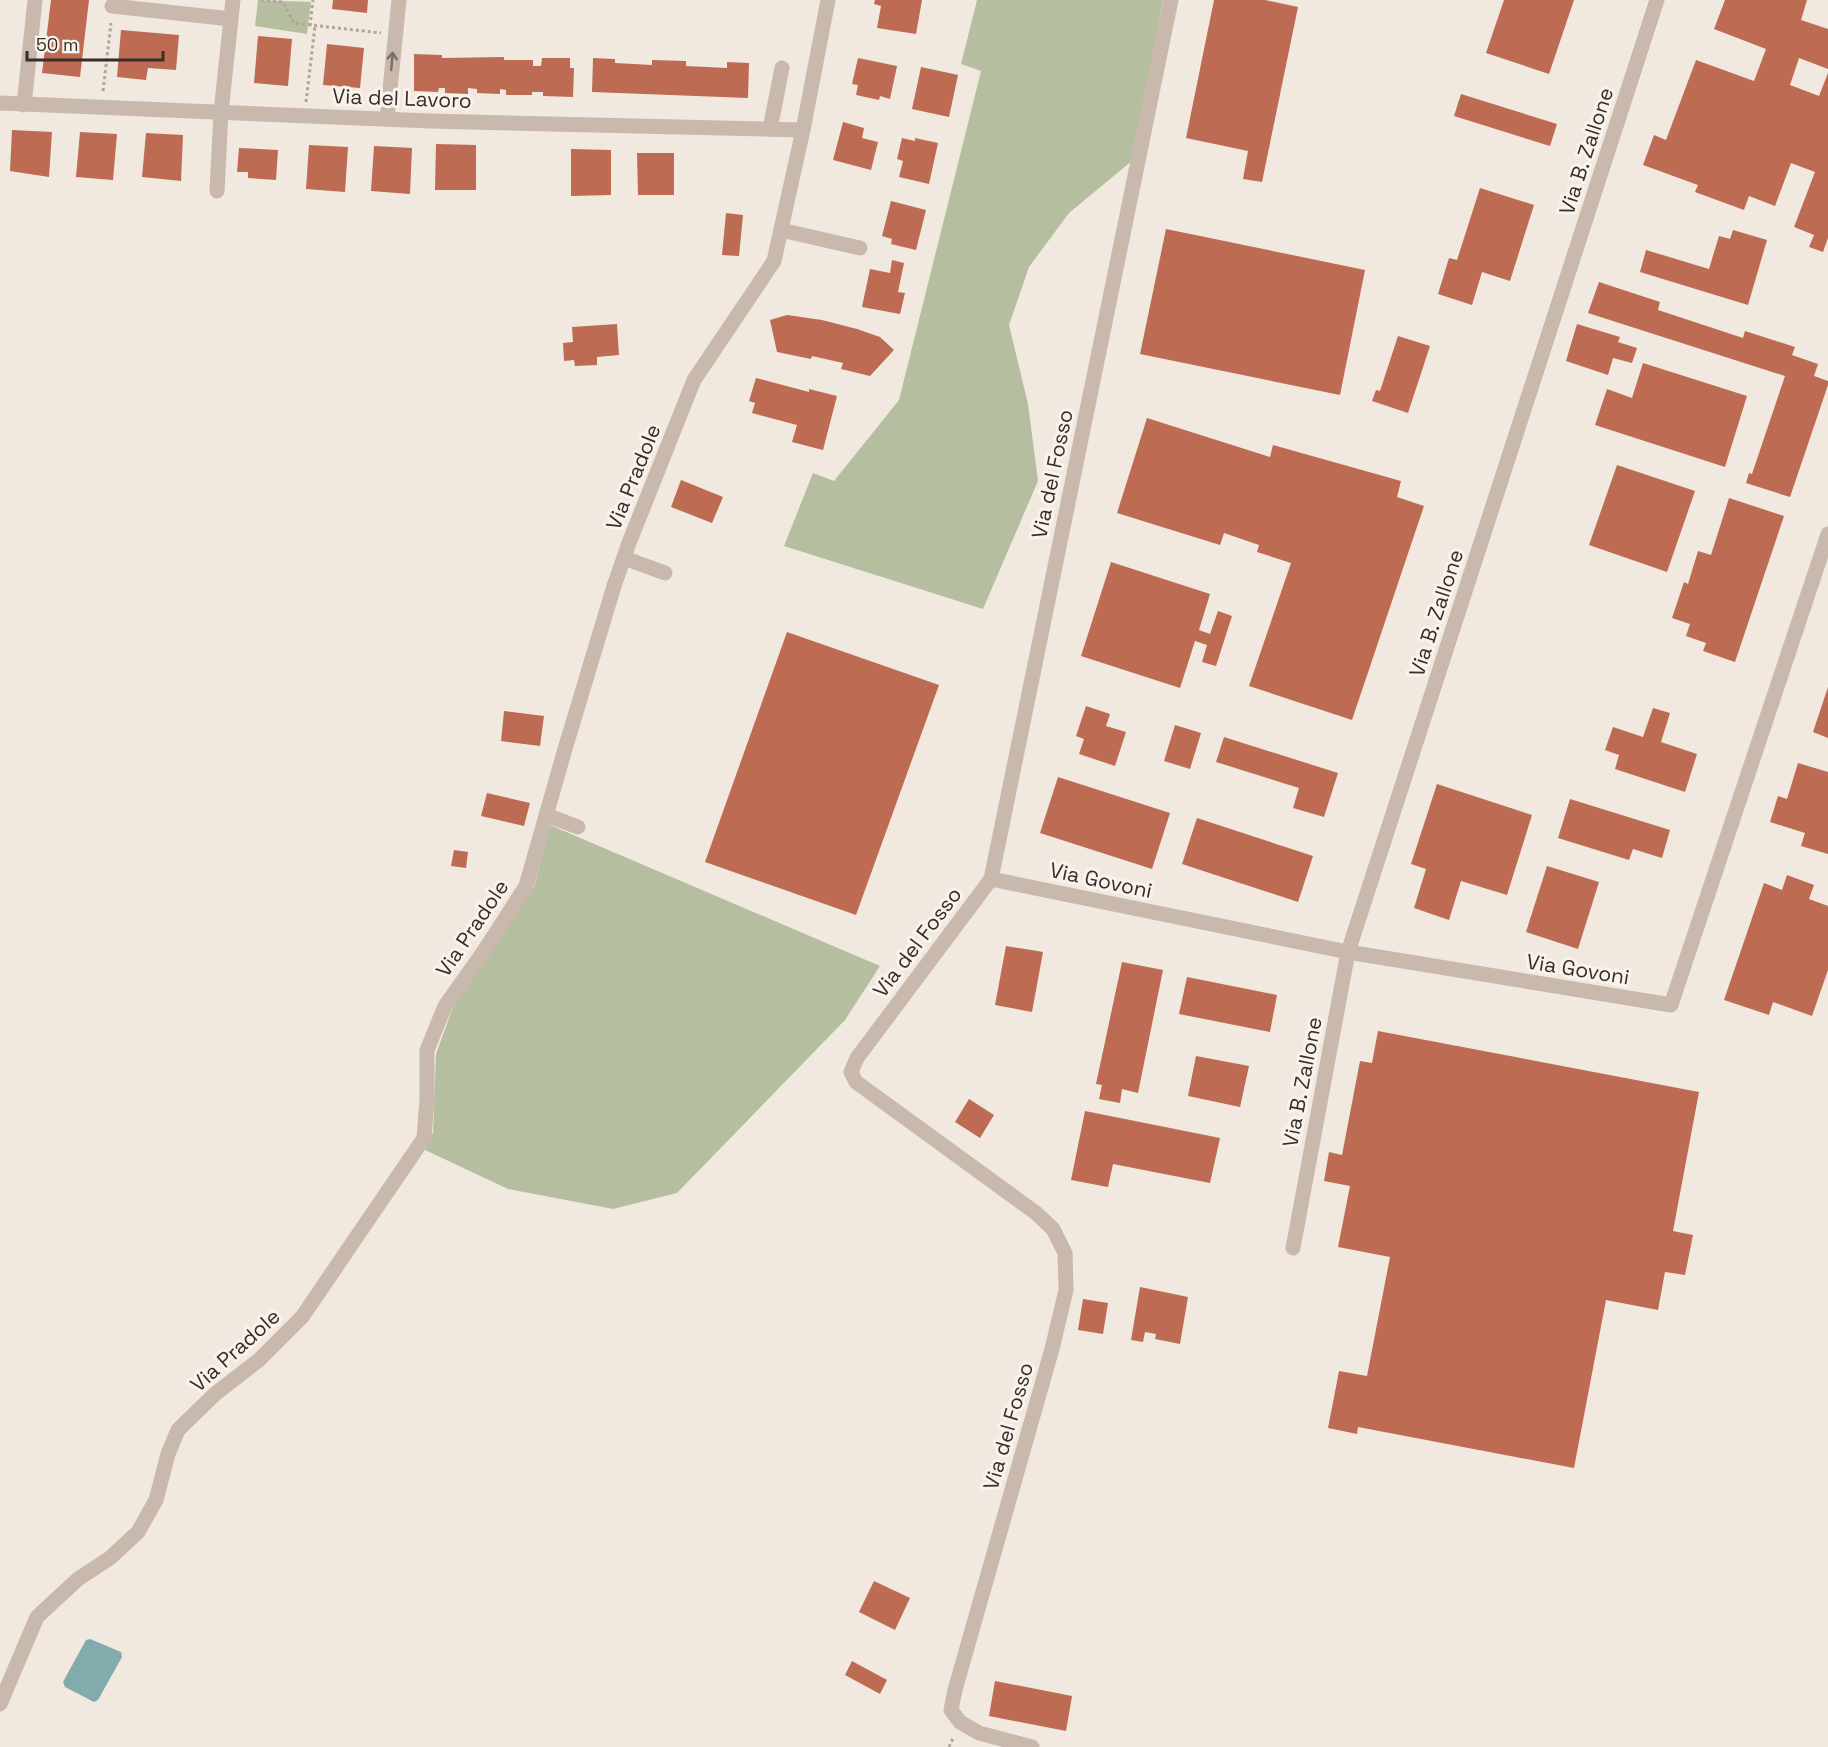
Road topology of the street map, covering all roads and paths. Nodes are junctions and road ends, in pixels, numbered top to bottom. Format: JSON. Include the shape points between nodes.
{"nodes":[{"id":1,"x":35,"y":0,"type":"edge"},
{"id":2,"x":233,"y":0,"type":"edge"},
{"id":3,"x":261,"y":0,"type":"edge"},
{"id":4,"x":313,"y":0,"type":"edge"},
{"id":5,"x":399,"y":0,"type":"edge"},
{"id":6,"x":828,"y":0,"type":"edge"},
{"id":7,"x":1171,"y":0,"type":"edge"},
{"id":8,"x":1657,"y":0,"type":"edge"},
{"id":9,"x":112,"y":6,"type":"joint"},
{"id":10,"x":231,"y":19,"type":"junction"},
{"id":11,"x":312,"y":26,"type":"junction"},
{"id":12,"x":395,"y":34,"type":"junction"},
{"id":13,"x":782,"y":68,"type":"dead end"},
{"id":14,"x":103,"y":93,"type":"dead end"},
{"id":15,"x":0,"y":104,"type":"edge"},
{"id":16,"x":24,"y":105,"type":"junction"},
{"id":17,"x":221,"y":112,"type":"junction"},
{"id":18,"x":304,"y":116,"type":"junction"},
{"id":19,"x":387,"y":119,"type":"junction"},
{"id":20,"x":770,"y":129,"type":"junction"},
{"id":21,"x":803,"y":130,"type":"junction"},
{"id":22,"x":217,"y":191,"type":"dead end"},
{"id":23,"x":781,"y":230,"type":"junction"},
{"id":24,"x":860,"y":248,"type":"dead end"},
{"id":25,"x":1828,"y":534,"type":"edge"},
{"id":26,"x":624,"y":558,"type":"junction"},
{"id":27,"x":665,"y":573,"type":"dead end"},
{"id":28,"x":546,"y":815,"type":"junction"},
{"id":29,"x":578,"y":827,"type":"dead end"},
{"id":30,"x":991,"y":879,"type":"junction"},
{"id":31,"x":1348,"y":952,"type":"junction"},
{"id":32,"x":1293,"y":1248,"type":"dead end"},
{"id":33,"x":0,"y":1704,"type":"edge"},
{"id":34,"x":1032,"y":1747,"type":"edge"}],
"edges":[{"from":1,"to":16,"type":"street"},
{"from":2,"to":10,"type":"street"},
{"from":3,"to":11,"type":"path","via":[[283,2],[294,23]]},
{"from":4,"to":11,"type":"path"},
{"from":5,"to":12,"type":"street"},
{"from":6,"to":21,"type":"street","name":"Via Pradole"},
{"from":7,"to":30,"type":"street","name":"Via del Fosso"},
{"from":8,"to":31,"type":"street","name":"Via B. Zallone"},
{"from":9,"to":10,"type":"street"},
{"from":9,"to":14,"type":"path"},
{"from":10,"to":17,"type":"street"},
{"from":11,"to":12,"type":"path"},
{"from":11,"to":18,"type":"path"},
{"from":19,"to":12,"type":"street","one_way":true},
{"from":13,"to":20,"type":"street"},
{"from":15,"to":16,"type":"street","name":"Via del Lavoro"},
{"from":16,"to":17,"type":"street","name":"Via del Lavoro"},
{"from":17,"to":18,"type":"street","name":"Via del Lavoro"},
{"from":17,"to":22,"type":"street"},
{"from":18,"to":19,"type":"street","name":"Via del Lavoro"},
{"from":19,"to":20,"type":"street","name":"Via del Lavoro"},
{"from":20,"to":21,"type":"street","name":"Via del Lavoro"},
{"from":21,"to":23,"type":"street","name":"Via Pradole"},
{"from":23,"to":24,"type":"street"},
{"from":23,"to":26,"type":"street","name":"Via Pradole","via":[[774,261],[694,380]]},
{"from":25,"to":31,"type":"street","name":"Via Govoni","via":[[1671,1005]]},
{"from":26,"to":27,"type":"street"},
{"from":26,"to":28,"type":"street","name":"Via Pradole"},
{"from":28,"to":29,"type":"street"},
{"from":28,"to":33,"type":"street","name":"Via Pradole","via":[[526,886],[445,1006],[427,1050],[424,1138],[302,1317],[178,1430],[156,1500],[138,1532],[37,1617]]},
{"from":30,"to":31,"type":"street","name":"Via Govoni"},
{"from":30,"to":34,"type":"street","name":"Via del Fosso","via":[[851,1071],[856,1082],[1036,1213],[1053,1229],[1065,1253],[1066,1290],[1054,1339],[951,1710],[960,1722],[979,1733]]},
{"from":31,"to":32,"type":"street","name":"Via B. Zallone"}]}
